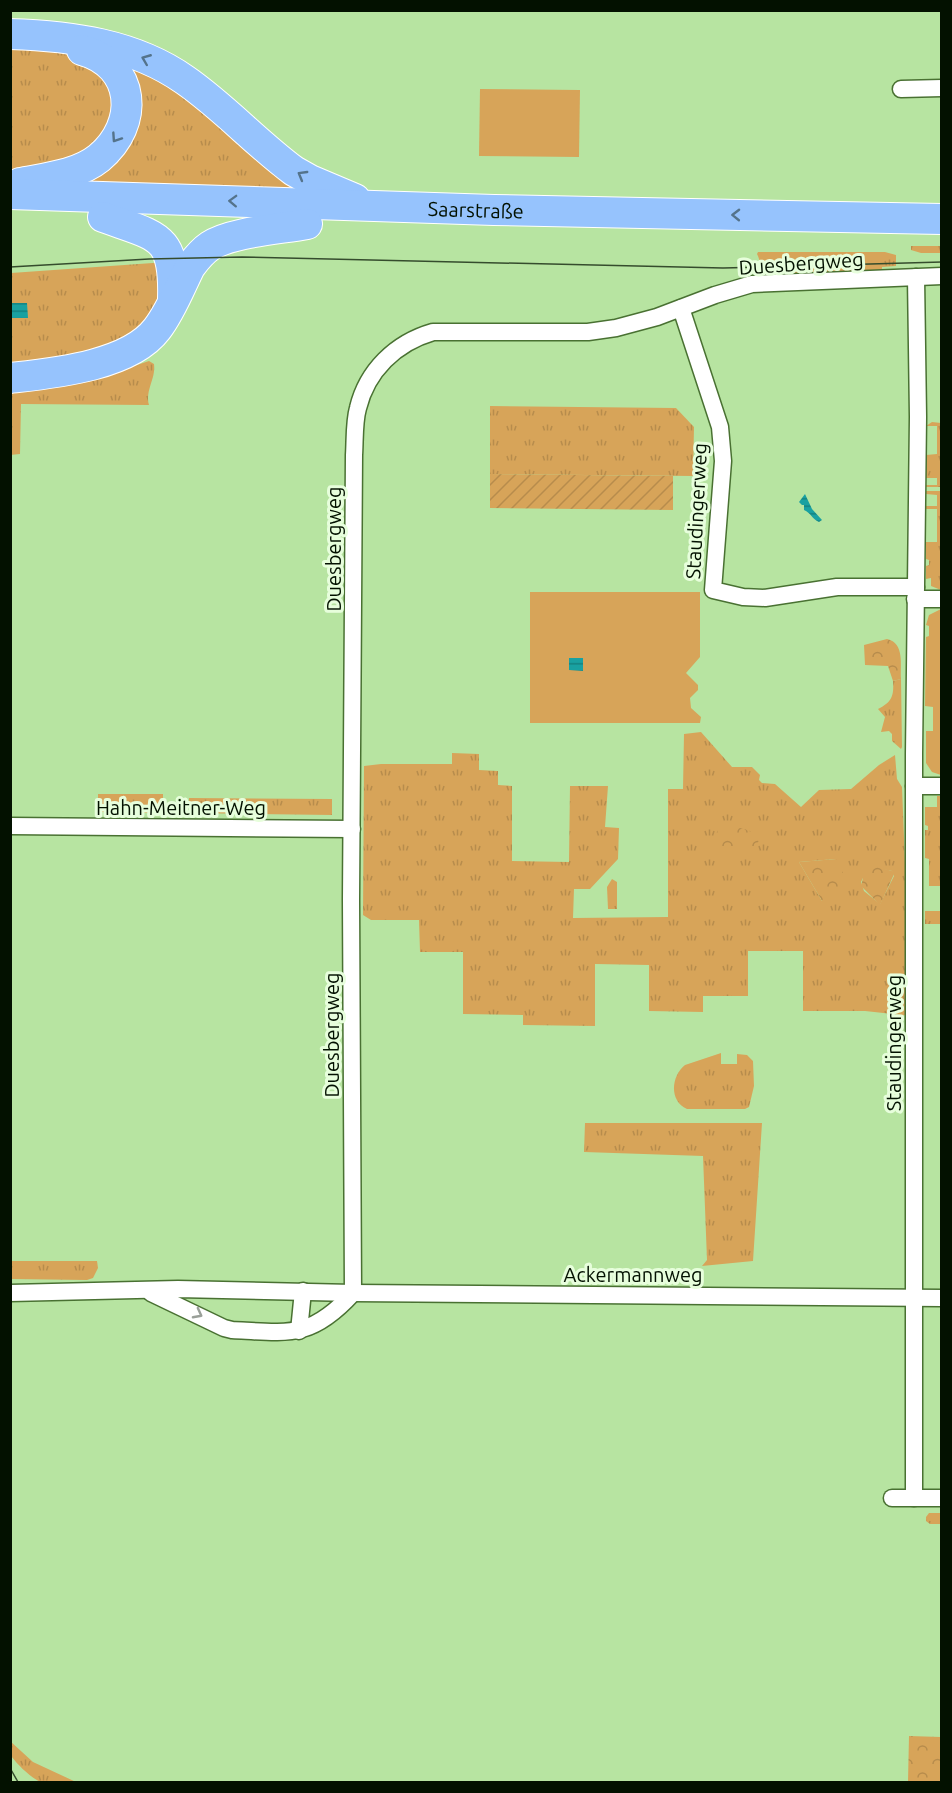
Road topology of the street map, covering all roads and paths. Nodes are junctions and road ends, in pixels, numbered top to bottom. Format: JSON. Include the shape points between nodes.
{"nodes":[{"id":1,"x":10,"y":34,"type":"edge"},
{"id":2,"x":10,"y":45,"type":"edge"},
{"id":3,"x":942,"y":88,"type":"edge"},
{"id":4,"x":901,"y":89,"type":"dead end"},
{"id":5,"x":10,"y":185,"type":"edge"},
{"id":6,"x":10,"y":194,"type":"edge"},
{"id":7,"x":375,"y":206,"type":"junction"},
{"id":8,"x":10,"y":214,"type":"edge"},
{"id":9,"x":103,"y":217,"type":"junction"},
{"id":10,"x":942,"y":219,"type":"edge"},
{"id":11,"x":307,"y":224,"type":"junction"},
{"id":12,"x":942,"y":237,"type":"edge"},
{"id":13,"x":942,"y":276,"type":"edge"},
{"id":14,"x":916,"y":277,"type":"junction"},
{"id":15,"x":173,"y":299,"type":"junction"},
{"id":16,"x":681,"y":308,"type":"junction"},
{"id":17,"x":10,"y":378,"type":"edge"},
{"id":18,"x":915,"y":593,"type":"junction"},
{"id":19,"x":942,"y":599,"type":"edge"},
{"id":20,"x":914,"y":786,"type":"junction"},
{"id":21,"x":942,"y":786,"type":"edge"},
{"id":22,"x":10,"y":826,"type":"edge"},
{"id":23,"x":352,"y":829,"type":"junction"},
{"id":24,"x":145,"y":1290,"type":"junction"},
{"id":25,"x":303,"y":1291,"type":"junction"},
{"id":26,"x":10,"y":1293,"type":"edge"},
{"id":27,"x":353,"y":1293,"type":"junction"},
{"id":28,"x":913,"y":1297,"type":"junction"},
{"id":29,"x":942,"y":1298,"type":"edge"},
{"id":30,"x":299,"y":1331,"type":"junction"},
{"id":31,"x":892,"y":1498,"type":"dead end"},
{"id":32,"x":915,"y":1498,"type":"junction"},
{"id":33,"x":942,"y":1498,"type":"edge"}],
"edges":[{"from":7,"to":1,"type":"highway","one_way":true,"via":[[294,171],[204,94],[161,66],[76,38]]},
{"from":2,"to":5,"type":"highway","one_way":true,"via":[[58,45],[90,52],[113,68],[127,101],[123,126],[98,158],[70,172]]},
{"from":3,"to":4,"type":"street"},
{"from":7,"to":6,"type":"highway","name":"Saarstraße","one_way":true},
{"from":10,"to":7,"type":"highway","name":"Saarstraße","one_way":true},
{"from":8,"to":9,"type":"highway","name":"Saarstraße"},
{"from":9,"to":11,"type":"highway","name":"Saarstraße"},
{"from":9,"to":15,"type":"highway","via":[[148,234],[165,246],[172,265]]},
{"from":11,"to":12,"type":"highway","name":"Saarstraße"},
{"from":11,"to":15,"type":"highway","via":[[232,237],[210,246],[190,267]]},
{"from":13,"to":14,"type":"street","name":"Duesbergweg"},
{"from":14,"to":16,"type":"street","name":"Duesbergweg","via":[[752,284]]},
{"from":14,"to":18,"type":"street","name":"Staudingerweg"},
{"from":15,"to":17,"type":"highway","via":[[157,329],[131,351],[66,370]]},
{"from":16,"to":18,"type":"street","name":"Staudingerweg","via":[[723,444],[713,590],[765,598],[837,587]]},
{"from":16,"to":23,"type":"street","name":"Duesbergweg","via":[[616,328],[588,332],[433,332],[402,346],[375,370],[357,410],[354,449]]},
{"from":18,"to":19,"type":"street"},
{"from":18,"to":20,"type":"street","name":"Staudingerweg"},
{"from":20,"to":21,"type":"street"},
{"from":20,"to":28,"type":"street","name":"Staudingerweg"},
{"from":22,"to":23,"type":"street","name":"Hahn-Meitner-Weg"},
{"from":23,"to":27,"type":"street","name":"Duesbergweg"},
{"from":24,"to":25,"type":"street","name":"Ackermannweg"},
{"from":24,"to":26,"type":"street","name":"Ackermannweg"},
{"from":24,"to":30,"type":"street","name":"Ackermannweg","one_way":true,"via":[[232,1330]]},
{"from":25,"to":27,"type":"street","name":"Ackermannweg"},
{"from":25,"to":30,"type":"street"},
{"from":27,"to":28,"type":"street","name":"Ackermannweg"},
{"from":27,"to":30,"type":"street","name":"Ackermannweg","via":[[334,1313]]},
{"from":28,"to":29,"type":"street","name":"Ackermannweg"},
{"from":28,"to":32,"type":"street","name":"Staudingerweg"},
{"from":31,"to":32,"type":"street"},
{"from":32,"to":33,"type":"street"}]}
